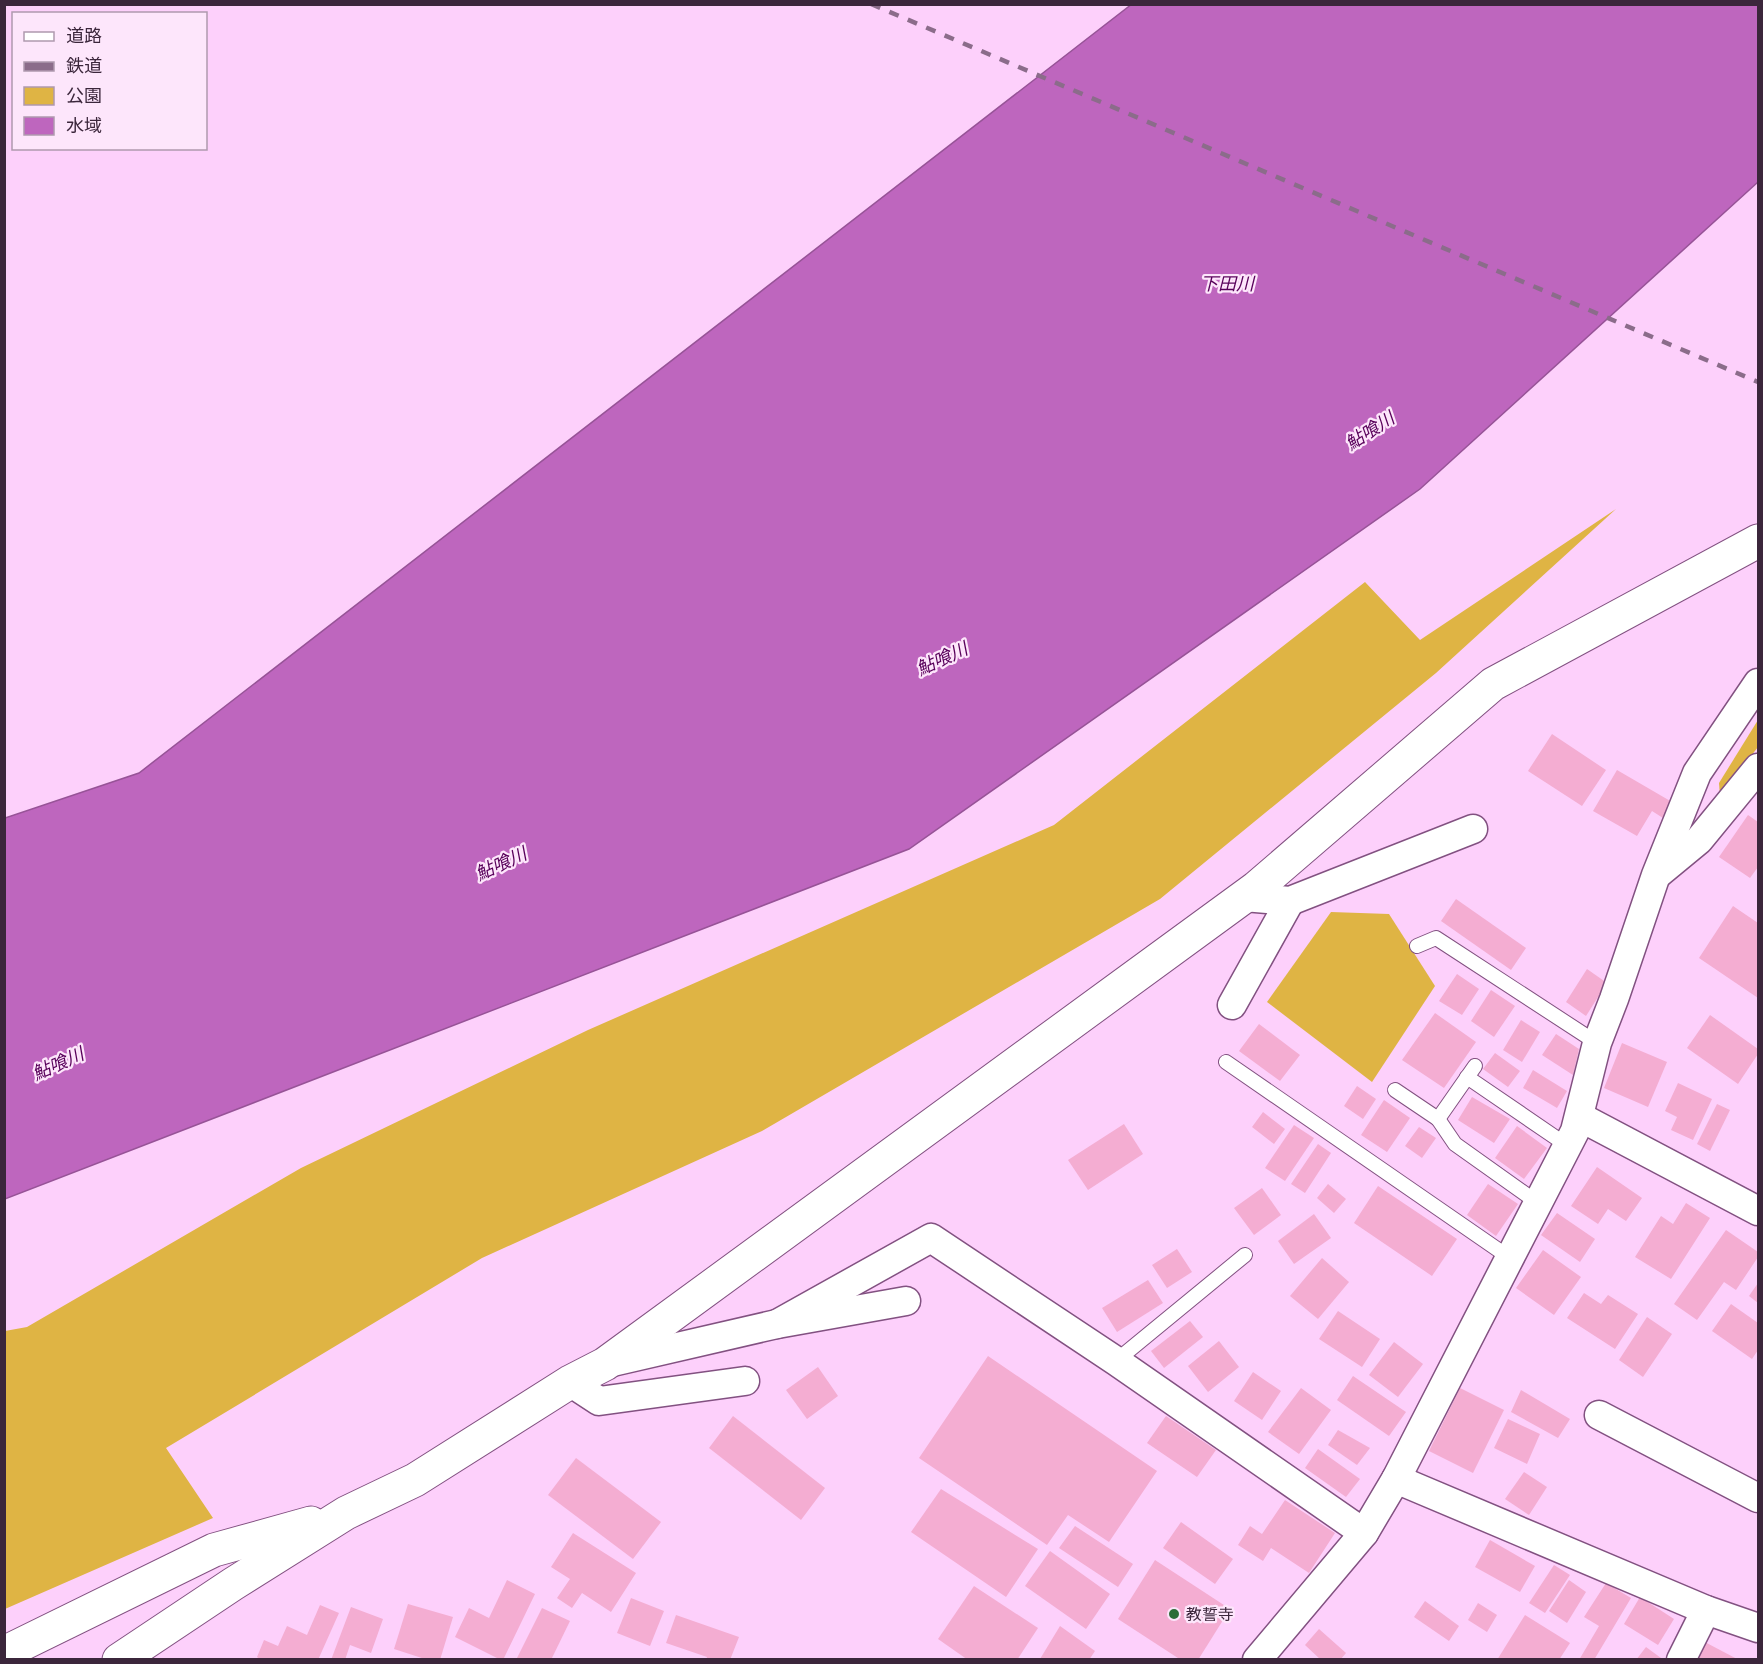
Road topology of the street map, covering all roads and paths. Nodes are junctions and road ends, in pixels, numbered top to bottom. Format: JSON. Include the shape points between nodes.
{"nodes":[{"id":1,"x":1758,"y":541,"type":"edge"},
{"id":2,"x":1758,"y":683,"type":"edge"},
{"id":3,"x":1758,"y":768,"type":"edge"},
{"id":4,"x":1473,"y":829,"type":"dead end"},
{"id":5,"x":1656,"y":875,"type":"junction"},
{"id":6,"x":1244,"y":897,"type":"junction"},
{"id":7,"x":1290,"y":901,"type":"junction"},
{"id":8,"x":1417,"y":946,"type":"dead end"},
{"id":9,"x":1232,"y":1005,"type":"dead end"},
{"id":10,"x":1597,"y":1043,"type":"junction"},
{"id":11,"x":1226,"y":1062,"type":"dead end"},
{"id":12,"x":1395,"y":1090,"type":"dead end"},
{"id":13,"x":1580,"y":1117,"type":"junction"},
{"id":14,"x":1438,"y":1119,"type":"junction"},
{"id":15,"x":1568,"y":1146,"type":"junction"},
{"id":16,"x":1539,"y":1203,"type":"junction"},
{"id":17,"x":1758,"y":1210,"type":"edge"},
{"id":18,"x":1245,"y":1255,"type":"dead end"},
{"id":19,"x":1510,"y":1258,"type":"junction"},
{"id":20,"x":906,"y":1300,"type":"dead end"},
{"id":21,"x":777,"y":1324,"type":"junction"},
{"id":22,"x":1116,"y":1361,"type":"junction"},
{"id":23,"x":605,"y":1364,"type":"junction"},
{"id":24,"x":745,"y":1381,"type":"dead end"},
{"id":25,"x":570,"y":1382,"type":"junction"},
{"id":26,"x":1599,"y":1415,"type":"dead end"},
{"id":27,"x":1396,"y":1479,"type":"junction"},
{"id":28,"x":1758,"y":1498,"type":"edge"},
{"id":29,"x":346,"y":1513,"type":"junction"},
{"id":30,"x":1364,"y":1533,"type":"junction"},
{"id":31,"x":1706,"y":1610,"type":"junction"},
{"id":32,"x":1758,"y":1628,"type":"edge"},
{"id":33,"x":4,"y":1653,"type":"edge"},
{"id":34,"x":119,"y":1659,"type":"edge"},
{"id":35,"x":1257,"y":1659,"type":"edge"},
{"id":36,"x":1681,"y":1659,"type":"edge"}],
"edges":[{"from":1,"to":6,"type":"street","via":[[1493,684]]},
{"from":2,"to":5,"type":"street","via":[[1697,773]]},
{"from":3,"to":5,"type":"street","via":[[1699,840]]},
{"from":4,"to":7,"type":"street"},
{"from":5,"to":10,"type":"street"},
{"from":6,"to":7,"type":"street"},
{"from":6,"to":23,"type":"street"},
{"from":7,"to":9,"type":"street"},
{"from":8,"to":10,"type":"lane","via":[[1436,938]]},
{"from":10,"to":13,"type":"street"},
{"from":11,"to":19,"type":"lane"},
{"from":12,"to":14,"type":"lane"},
{"from":13,"to":15,"type":"street"},
{"from":13,"to":17,"type":"street"},
{"from":14,"to":15,"type":"lane","via":[[1471,1072]]},
{"from":14,"to":16,"type":"lane","via":[[1455,1144]]},
{"from":15,"to":16,"type":"street"},
{"from":16,"to":19,"type":"street"},
{"from":18,"to":22,"type":"lane"},
{"from":19,"to":27,"type":"street"},
{"from":20,"to":21,"type":"street"},
{"from":21,"to":22,"type":"street","via":[[931,1238]]},
{"from":21,"to":23,"type":"street"},
{"from":22,"to":30,"type":"street"},
{"from":23,"to":25,"type":"street"},
{"from":24,"to":25,"type":"street","via":[[599,1401]]},
{"from":25,"to":29,"type":"street","via":[[415,1480]]},
{"from":26,"to":28,"type":"street"},
{"from":27,"to":30,"type":"street"},
{"from":27,"to":31,"type":"street"},
{"from":29,"to":33,"type":"street","via":[[214,1550]]},
{"from":29,"to":34,"type":"street"},
{"from":30,"to":35,"type":"street"},
{"from":31,"to":32,"type":"street"},
{"from":31,"to":36,"type":"street"}]}
